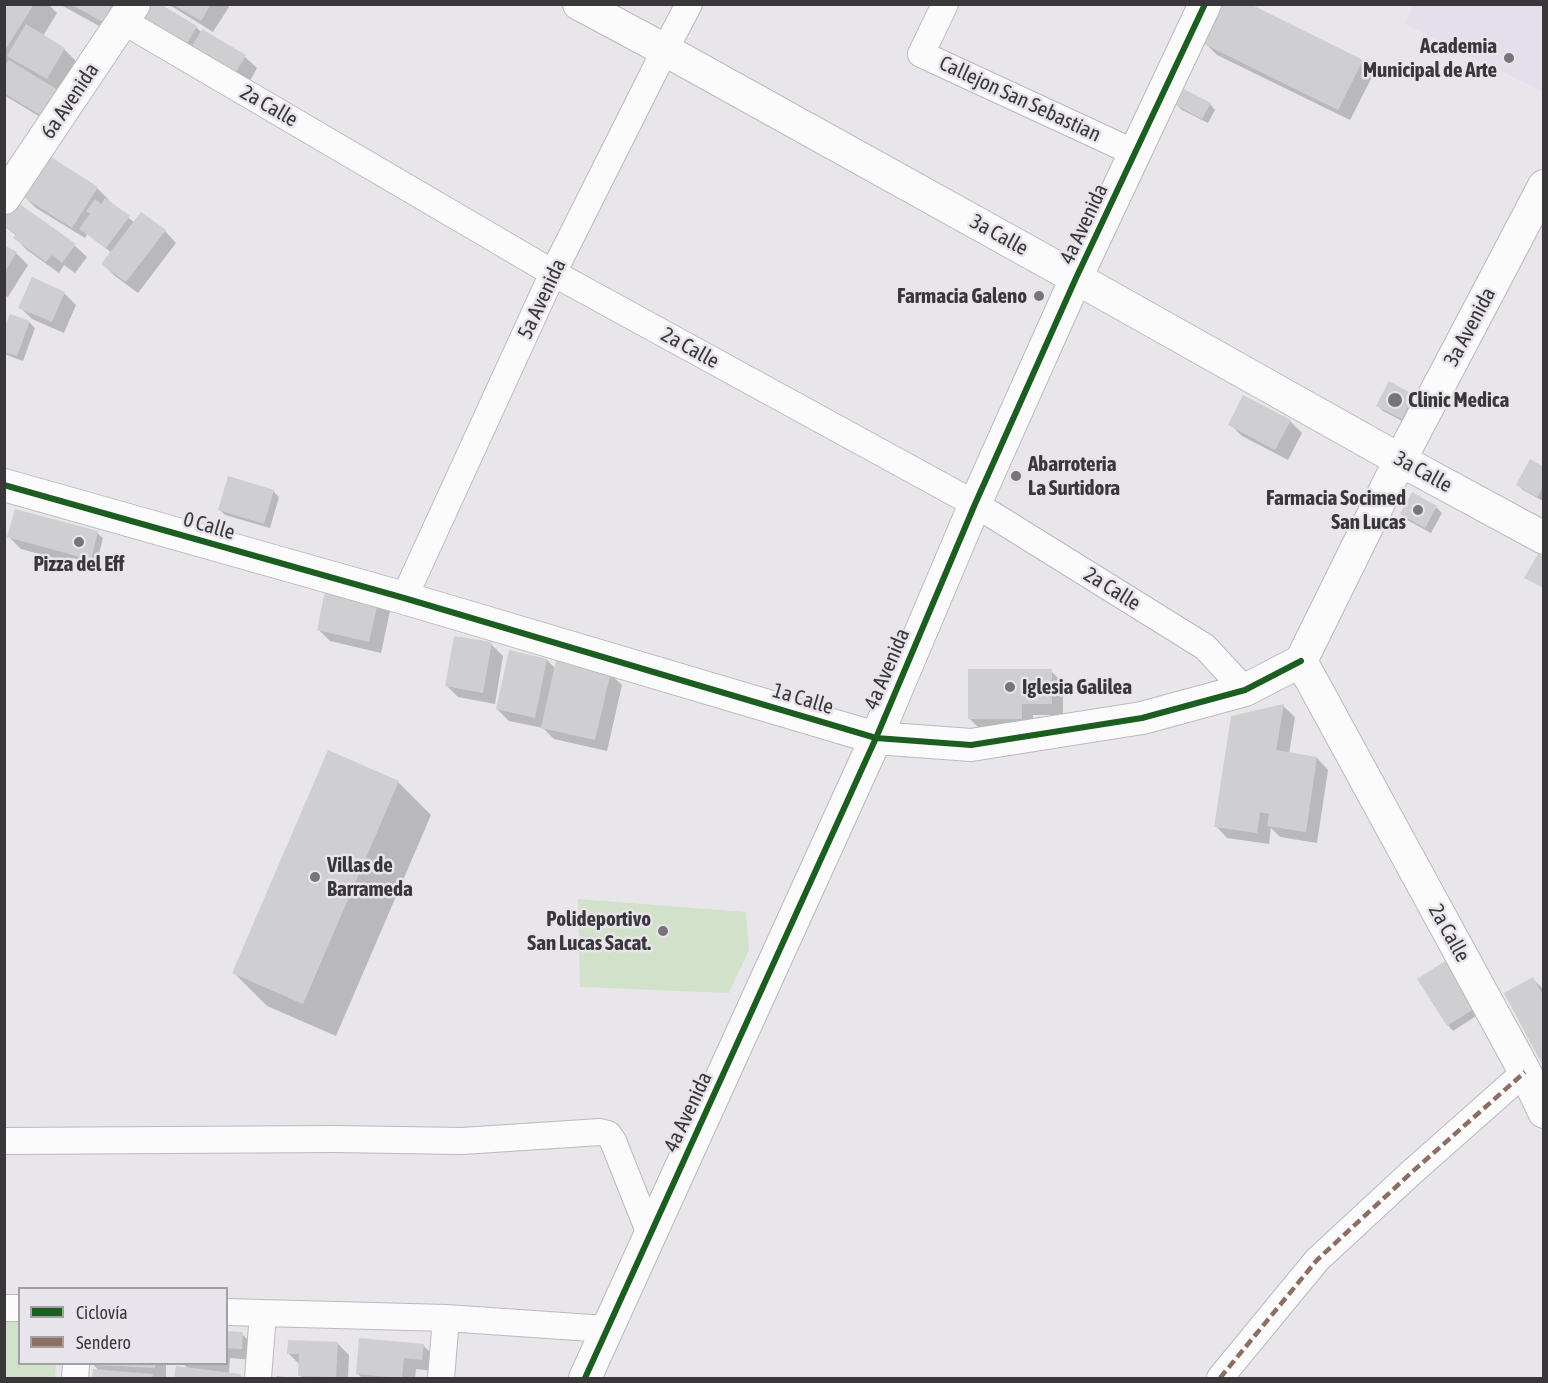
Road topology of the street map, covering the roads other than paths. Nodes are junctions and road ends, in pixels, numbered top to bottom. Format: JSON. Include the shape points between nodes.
{"nodes":[{"id":1,"x":579,"y":4,"type":"edge"},
{"id":2,"x":689,"y":4,"type":"edge"},
{"id":3,"x":945,"y":4,"type":"edge"},
{"id":4,"x":1205,"y":4,"type":"edge"},
{"id":5,"x":129,"y":13,"type":"edge"},
{"id":6,"x":665,"y":50,"type":"junction"},
{"id":7,"x":1135,"y":153,"type":"junction"},
{"id":8,"x":1544,"y":186,"type":"edge"},
{"id":9,"x":4,"y":198,"type":"edge"},
{"id":10,"x":554,"y":273,"type":"junction"},
{"id":11,"x":1076,"y":278,"type":"junction"},
{"id":12,"x":1401,"y":460,"type":"junction"},
{"id":13,"x":4,"y":485,"type":"edge"},
{"id":14,"x":975,"y":504,"type":"junction"},
{"id":15,"x":1544,"y":538,"type":"edge"},
{"id":16,"x":404,"y":598,"type":"junction"},
{"id":17,"x":1301,"y":661,"type":"junction"},
{"id":18,"x":1245,"y":690,"type":"junction"},
{"id":19,"x":876,"y":738,"type":"junction"},
{"id":20,"x":1525,"y":1072,"type":"junction"},
{"id":21,"x":1544,"y":1112,"type":"edge"},
{"id":22,"x":4,"y":1141,"type":"edge"},
{"id":23,"x":650,"y":1234,"type":"junction"},
{"id":24,"x":228,"y":1312,"type":"edge"},
{"id":25,"x":263,"y":1313,"type":"junction"},
{"id":26,"x":447,"y":1318,"type":"junction"},
{"id":27,"x":606,"y":1329,"type":"junction"},
{"id":28,"x":258,"y":1378,"type":"edge"},
{"id":29,"x":441,"y":1378,"type":"edge"},
{"id":30,"x":585,"y":1378,"type":"edge"},
{"id":31,"x":1220,"y":1378,"type":"edge"}],
"edges":[{"from":1,"to":6,"type":"street","name":"3a Calle"},
{"from":2,"to":6,"type":"street","name":"5a Avenida"},
{"from":3,"to":7,"type":"street","name":"Callejon San Sebastian","via":[[921,54]]},
{"from":4,"to":7,"type":"street","name":"4a Avenida"},
{"from":5,"to":9,"type":"street","name":"6a Avenida"},
{"from":5,"to":10,"type":"street","name":"2a Calle"},
{"from":6,"to":10,"type":"street","name":"5a Avenida"},
{"from":6,"to":11,"type":"street","name":"3a Calle"},
{"from":7,"to":11,"type":"street","name":"4a Avenida"},
{"from":8,"to":12,"type":"street","name":"3a Avenida"},
{"from":10,"to":14,"type":"street","name":"2a Calle"},
{"from":10,"to":16,"type":"street","name":"5a Avenida"},
{"from":11,"to":12,"type":"street","name":"3a Calle"},
{"from":11,"to":14,"type":"street","name":"4a Avenida"},
{"from":12,"to":15,"type":"street","name":"3a Calle"},
{"from":12,"to":17,"type":"street","name":"3a Avenida"},
{"from":13,"to":16,"type":"street","name":"0 Calle"},
{"from":14,"to":18,"type":"street","name":"2a Calle","via":[[1205,647]]},
{"from":14,"to":19,"type":"street","name":"4a Avenida"},
{"from":16,"to":19,"type":"street","name":"1a Calle"},
{"from":17,"to":18,"type":"street","name":"1a Calle"},
{"from":17,"to":20,"type":"street","name":"2a Calle"},
{"from":18,"to":19,"type":"street","name":"1a Calle","via":[[1142,718],[971,745]]},
{"from":19,"to":23,"type":"street","name":"4a Avenida"},
{"from":20,"to":21,"type":"street","name":"2a Calle"},
{"from":20,"to":31,"type":"street","via":[[1317,1260]]},
{"from":22,"to":23,"type":"street","via":[[462,1141],[600,1132],[613,1141]]},
{"from":23,"to":27,"type":"street","name":"4a Avenida"},
{"from":24,"to":25,"type":"street"},
{"from":25,"to":26,"type":"street"},
{"from":25,"to":28,"type":"street"},
{"from":26,"to":27,"type":"street"},
{"from":26,"to":29,"type":"street"},
{"from":27,"to":30,"type":"street","name":"4a Avenida"}]}
